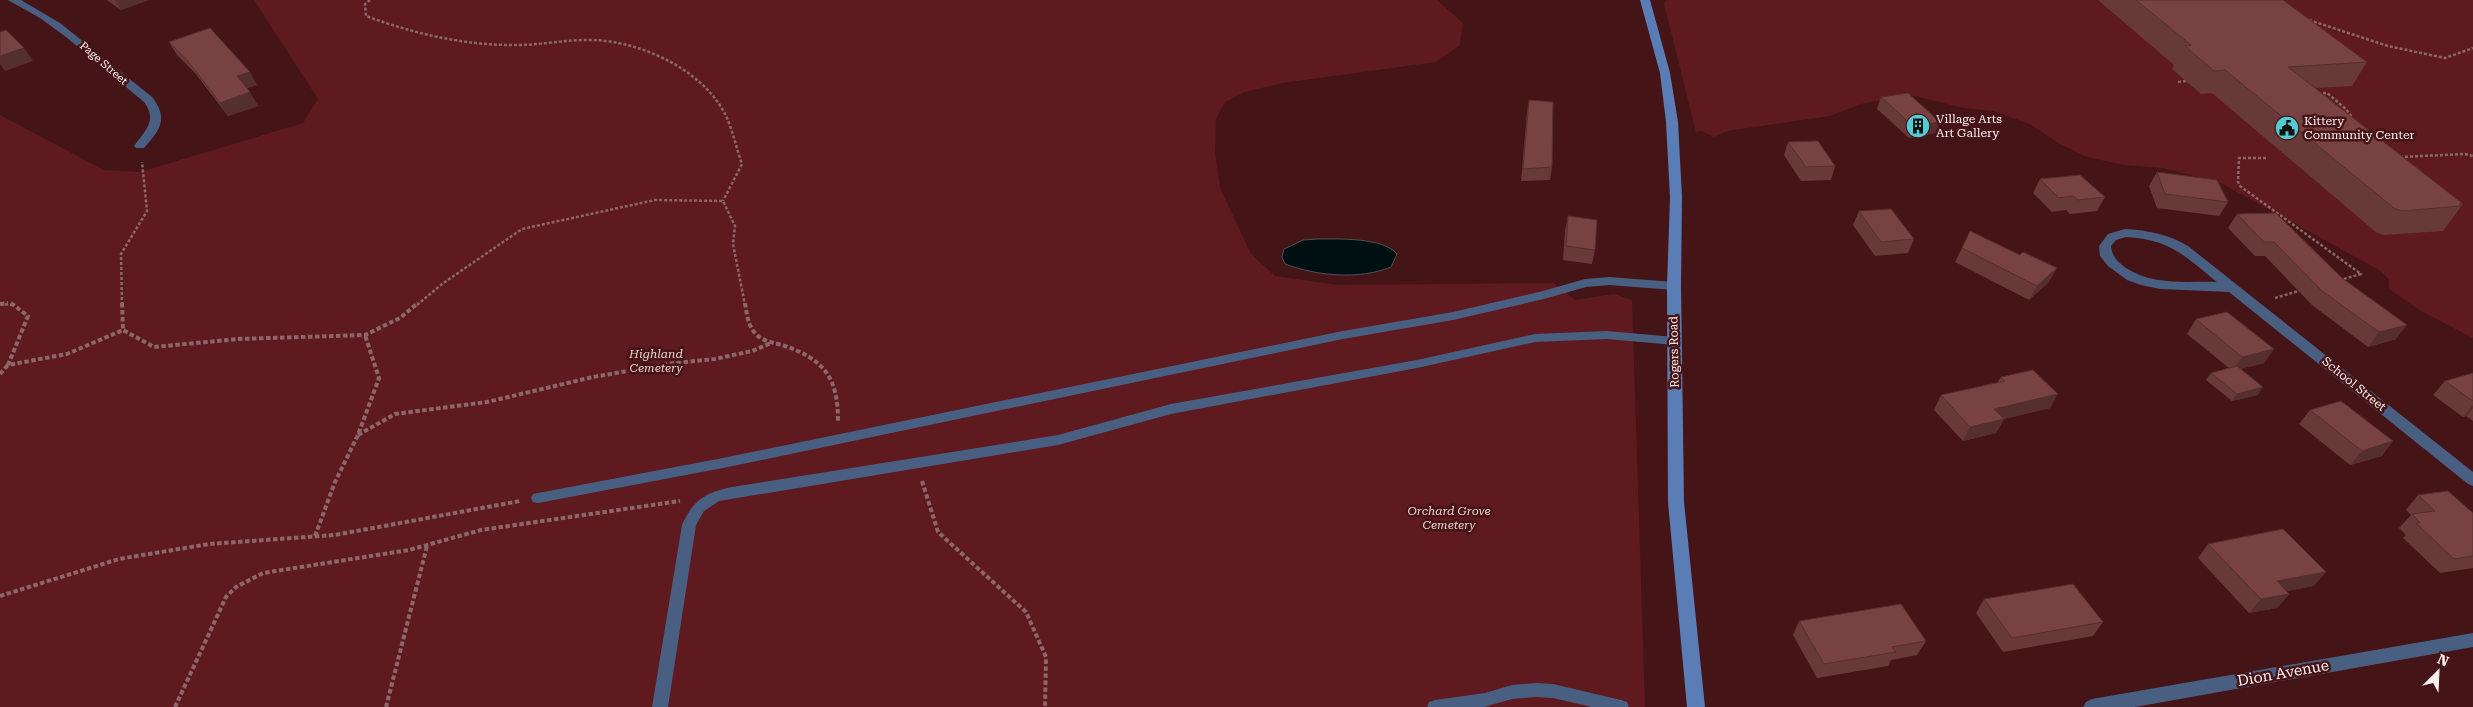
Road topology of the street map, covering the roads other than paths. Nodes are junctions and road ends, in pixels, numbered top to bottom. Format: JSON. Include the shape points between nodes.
{"nodes":[{"id":1,"x":13,"y":0,"type":"edge"},
{"id":2,"x":1645,"y":0,"type":"edge"},
{"id":3,"x":140,"y":146,"type":"road end"},
{"id":4,"x":1674,"y":286,"type":"junction"},
{"id":5,"x":2234,"y":288,"type":"junction"},
{"id":6,"x":1674,"y":341,"type":"junction"},
{"id":7,"x":2473,"y":480,"type":"edge"},
{"id":8,"x":538,"y":498,"type":"road end"},
{"id":9,"x":2473,"y":640,"type":"edge"},
{"id":10,"x":660,"y":707,"type":"edge"},
{"id":11,"x":1435,"y":707,"type":"edge"},
{"id":12,"x":1621,"y":707,"type":"edge"},
{"id":13,"x":1696,"y":707,"type":"edge"},
{"id":14,"x":2092,"y":707,"type":"edge"}],
"edges":[{"from":1,"to":3,"type":"street","name":"Page Street","via":[[63,28],[149,102],[156,117],[155,126]]},
{"from":2,"to":4,"type":"main road","name":"Rogers Road","via":[[1665,73],[1672,122],[1676,197]]},
{"from":4,"to":6,"type":"main road","name":"Rogers Road"},
{"from":4,"to":8,"type":"lane","via":[[1609,281],[1585,283],[1479,310]]},
{"from":5,"to":5,"type":"street","name":"School Street","via":[[2184,249],[2160,238],[2125,233],[2112,237],[2105,246],[2107,258],[2114,265],[2142,280],[2172,288]]},
{"from":5,"to":7,"type":"street","name":"School Street"},
{"from":6,"to":10,"type":"lane","via":[[1606,335],[1535,338],[1417,364],[1171,409],[1058,440],[709,499],[699,504],[688,525]]},
{"from":6,"to":13,"type":"main road","name":"Rogers Road","via":[[1676,502]]},
{"from":9,"to":14,"type":"street","name":"Dion Avenue"},
{"from":11,"to":12,"type":"lane","via":[[1536,690]]}]}
